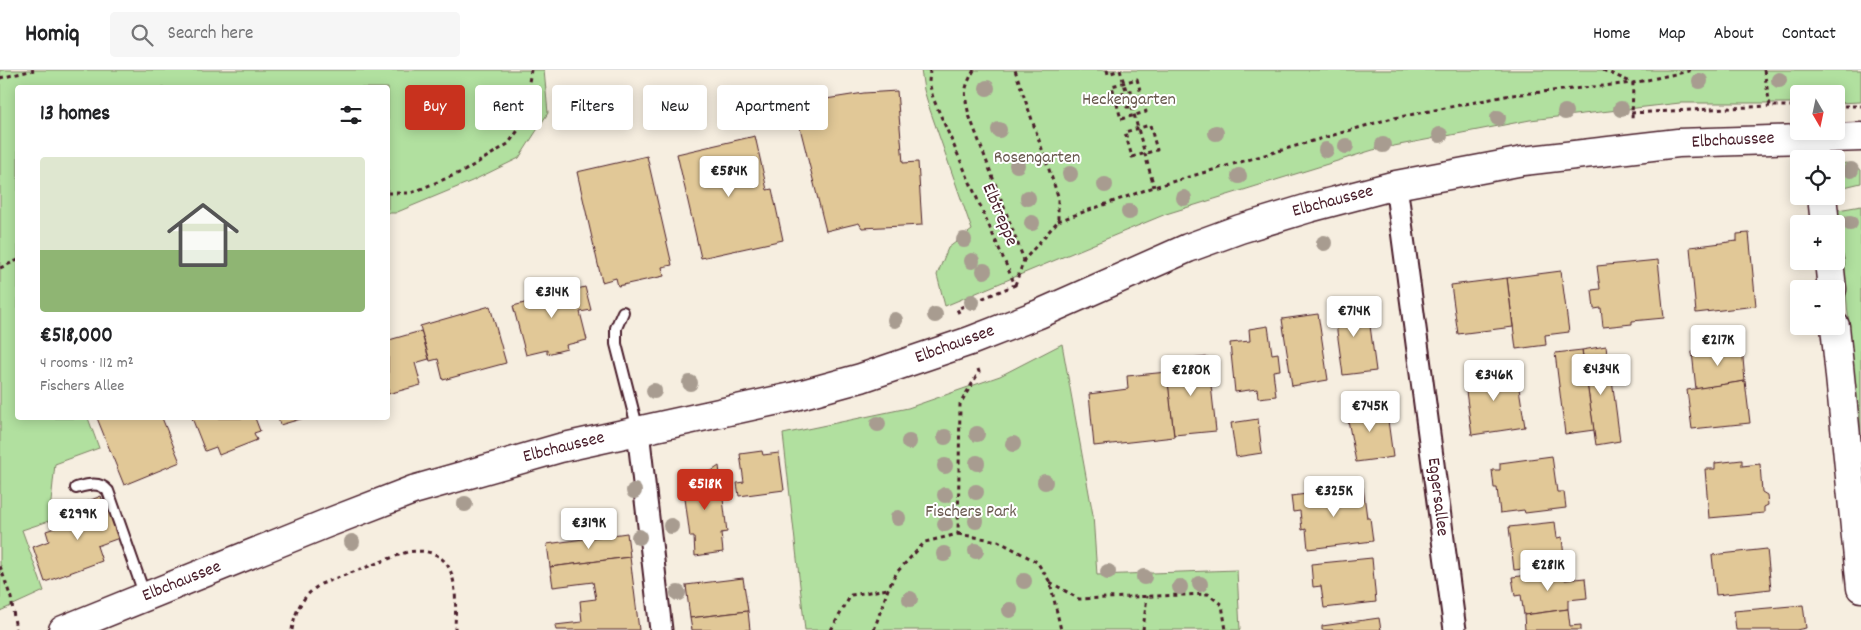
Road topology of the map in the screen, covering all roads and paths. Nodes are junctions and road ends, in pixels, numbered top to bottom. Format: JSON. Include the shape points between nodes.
{"nodes":[{"id":1,"x":34,"y":70,"type":"edge"},
{"id":2,"x":531,"y":70,"type":"edge"},
{"id":3,"x":930,"y":70,"type":"edge"},
{"id":4,"x":974,"y":70,"type":"edge"},
{"id":5,"x":1015,"y":70,"type":"edge"},
{"id":6,"x":1107,"y":70,"type":"edge"},
{"id":7,"x":1120,"y":70,"type":"edge"},
{"id":8,"x":1603,"y":70,"type":"edge"},
{"id":9,"x":1694,"y":70,"type":"edge"},
{"id":10,"x":1764,"y":70,"type":"edge"},
{"id":11,"x":0,"y":78,"type":"edge"},
{"id":12,"x":1633,"y":82,"type":"junction"},
{"id":13,"x":1124,"y":83,"type":"junction"},
{"id":14,"x":1126,"y":90,"type":"junction"},
{"id":15,"x":1142,"y":95,"type":"junction"},
{"id":16,"x":1136,"y":97,"type":"junction"},
{"id":17,"x":1122,"y":101,"type":"junction"},
{"id":18,"x":1116,"y":102,"type":"junction"},
{"id":19,"x":1770,"y":106,"type":"junction"},
{"id":20,"x":1790,"y":106,"type":"edge"},
{"id":21,"x":1845,"y":106,"type":"edge"},
{"id":22,"x":1861,"y":106,"type":"edge"},
{"id":23,"x":1132,"y":108,"type":"junction"},
{"id":24,"x":1631,"y":113,"type":"junction"},
{"id":25,"x":1134,"y":115,"type":"junction"},
{"id":26,"x":1138,"y":128,"type":"junction"},
{"id":27,"x":1861,"y":137,"type":"edge"},
{"id":28,"x":1635,"y":148,"type":"junction"},
{"id":29,"x":1818,"y":148,"type":"edge"},
{"id":30,"x":1145,"y":154,"type":"junction"},
{"id":31,"x":1396,"y":185,"type":"junction"},
{"id":32,"x":1154,"y":186,"type":"junction"},
{"id":33,"x":390,"y":194,"type":"edge"},
{"id":34,"x":1058,"y":221,"type":"junction"},
{"id":35,"x":1024,"y":260,"type":"junction"},
{"id":36,"x":15,"y":261,"type":"edge"},
{"id":37,"x":0,"y":268,"type":"edge"},
{"id":38,"x":1014,"y":285,"type":"junction"},
{"id":39,"x":957,"y":308,"type":"dead end"},
{"id":40,"x":623,"y":312,"type":"dead end"},
{"id":41,"x":1836,"y":335,"type":"edge"},
{"id":42,"x":979,"y":372,"type":"dead end"},
{"id":43,"x":638,"y":431,"type":"junction"},
{"id":44,"x":76,"y":488,"type":"dead end"},
{"id":45,"x":958,"y":534,"type":"junction"},
{"id":46,"x":0,"y":566,"type":"edge"},
{"id":47,"x":1050,"y":582,"type":"junction"},
{"id":48,"x":1861,"y":588,"type":"edge"},
{"id":49,"x":888,"y":589,"type":"junction"},
{"id":50,"x":1147,"y":596,"type":"junction"},
{"id":51,"x":145,"y":597,"type":"junction"},
{"id":52,"x":16,"y":630,"type":"edge"},
{"id":53,"x":63,"y":630,"type":"edge"},
{"id":54,"x":292,"y":630,"type":"edge"},
{"id":55,"x":455,"y":630,"type":"edge"},
{"id":56,"x":661,"y":630,"type":"edge"},
{"id":57,"x":831,"y":630,"type":"edge"},
{"id":58,"x":874,"y":630,"type":"edge"},
{"id":59,"x":1061,"y":630,"type":"edge"},
{"id":60,"x":1143,"y":630,"type":"edge"},
{"id":61,"x":1226,"y":630,"type":"edge"},
{"id":62,"x":1455,"y":630,"type":"edge"}],
"edges":[{"from":1,"to":11,"type":"path"},
{"from":2,"to":33,"type":"path","via":[[522,124],[508,144],[464,171],[411,192]]},
{"from":3,"to":38,"type":"path","name":"Elbtreppe","via":[[933,98]]},
{"from":4,"to":35,"type":"path","via":[[965,85],[969,115]]},
{"from":5,"to":34,"type":"path","via":[[1058,196]]},
{"from":6,"to":7,"type":"path","via":[[1108,74]]},
{"from":7,"to":13,"type":"path"},
{"from":8,"to":12,"type":"path"},
{"from":9,"to":12,"type":"path"},
{"from":10,"to":19,"type":"path"},
{"from":12,"to":24,"type":"path"},
{"from":12,"to":32,"type":"path","via":[[1512,95],[1388,119]]},
{"from":13,"to":14,"type":"path"},
{"from":13,"to":15,"type":"path","via":[[1137,79]]},
{"from":13,"to":18,"type":"path","via":[[1112,86]]},
{"from":14,"to":16,"type":"path"},
{"from":14,"to":17,"type":"path"},
{"from":15,"to":16,"type":"path"},
{"from":15,"to":25,"type":"path","via":[[1146,112]]},
{"from":16,"to":23,"type":"path"},
{"from":17,"to":18,"type":"path"},
{"from":17,"to":23,"type":"path"},
{"from":18,"to":25,"type":"path","via":[[1121,119]]},
{"from":19,"to":20,"type":"path"},
{"from":19,"to":24,"type":"path"},
{"from":21,"to":22,"type":"path"},
{"from":23,"to":25,"type":"path"},
{"from":24,"to":28,"type":"path"},
{"from":25,"to":26,"type":"path"},
{"from":26,"to":30,"type":"path"},
{"from":26,"to":30,"type":"path","via":[[1150,125],[1157,150]]},
{"from":26,"to":30,"type":"path","via":[[1125,132],[1132,157]]},
{"from":27,"to":29,"type":"main road","name":"Elbchaussee"},
{"from":28,"to":29,"type":"main road","name":"Elbchaussee","via":[[1736,140]]},
{"from":28,"to":31,"type":"main road","name":"Elbchaussee","via":[[1523,161]]},
{"from":30,"to":32,"type":"path"},
{"from":31,"to":43,"type":"main road","name":"Elbchaussee","via":[[1240,229],[1039,314],[861,378],[792,397]]},
{"from":31,"to":62,"type":"street","name":"Eggersallee"},
{"from":32,"to":34,"type":"path"},
{"from":34,"to":35,"type":"path"},
{"from":35,"to":38,"type":"path"},
{"from":36,"to":37,"type":"path"},
{"from":38,"to":39,"type":"path"},
{"from":40,"to":43,"type":"lane","via":[[616,328],[616,344]]},
{"from":41,"to":48,"type":"main road"},
{"from":42,"to":45,"type":"path","via":[[960,404]]},
{"from":43,"to":51,"type":"main road","name":"Elbchaussee","via":[[560,448],[413,490]]},
{"from":43,"to":56,"type":"street"},
{"from":44,"to":51,"type":"lane","via":[[93,484],[108,491]]},
{"from":45,"to":47,"type":"path","via":[[998,541],[1037,562]]},
{"from":45,"to":49,"type":"path","via":[[925,542],[897,572]]},
{"from":46,"to":52,"type":"path","via":[[11,598]]},
{"from":47,"to":50,"type":"path","via":[[1079,598]]},
{"from":47,"to":59,"type":"path"},
{"from":49,"to":57,"type":"path","via":[[851,595]]},
{"from":49,"to":58,"type":"path"},
{"from":50,"to":60,"type":"path"},
{"from":50,"to":61,"type":"path","via":[[1208,594],[1222,605]]},
{"from":51,"to":53,"type":"main road","name":"Elbchaussee"},
{"from":54,"to":55,"type":"path","via":[[302,601],[321,584],[416,551],[443,559],[450,568],[456,590]]}]}
